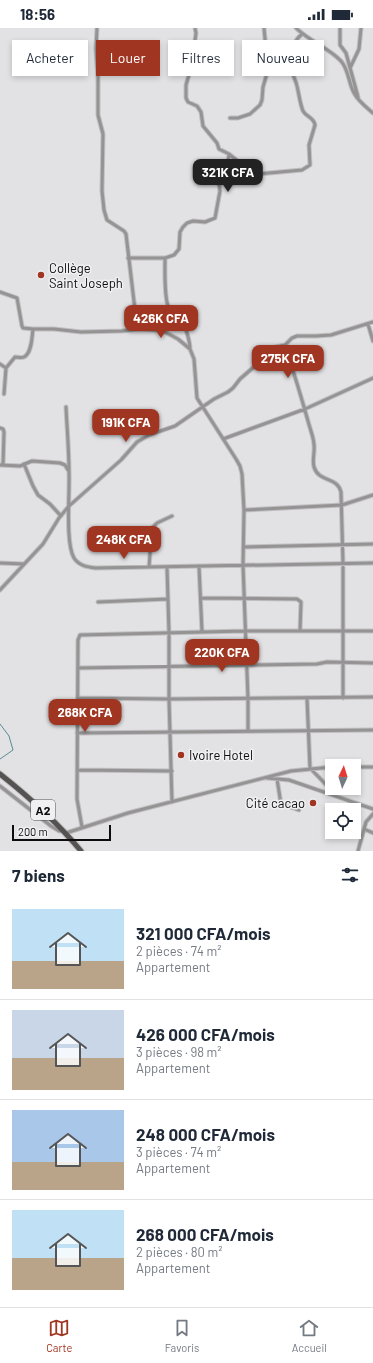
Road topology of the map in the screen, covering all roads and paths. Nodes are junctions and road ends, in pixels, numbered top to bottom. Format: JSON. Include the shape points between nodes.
{"nodes":[{"id":1,"x":97,"y":28,"type":"edge"},
{"id":2,"x":195,"y":28,"type":"edge"},
{"id":3,"x":264,"y":28,"type":"edge"},
{"id":4,"x":296,"y":28,"type":"edge"},
{"id":5,"x":340,"y":28,"type":"edge"},
{"id":6,"x":361,"y":28,"type":"edge"},
{"id":7,"x":302,"y":34,"type":"junction"},
{"id":8,"x":349,"y":68,"type":"junction"},
{"id":9,"x":359,"y":101,"type":"junction"},
{"id":10,"x":373,"y":113,"type":"edge"},
{"id":11,"x":230,"y":118,"type":"dead end"},
{"id":12,"x":229,"y":154,"type":"junction"},
{"id":13,"x":128,"y":258,"type":"junction"},
{"id":14,"x":164,"y":258,"type":"junction"},
{"id":15,"x":0,"y":292,"type":"edge"},
{"id":16,"x":373,"y":322,"type":"edge"},
{"id":17,"x":368,"y":324,"type":"junction"},
{"id":18,"x":33,"y":329,"type":"junction"},
{"id":19,"x":132,"y":329,"type":"junction"},
{"id":20,"x":373,"y":341,"type":"edge"},
{"id":21,"x":285,"y":345,"type":"junction"},
{"id":22,"x":190,"y":349,"type":"junction"},
{"id":23,"x":0,"y":364,"type":"edge"},
{"id":24,"x":6,"y":368,"type":"junction"},
{"id":25,"x":373,"y":378,"type":"edge"},
{"id":26,"x":4,"y":394,"type":"dead end"},
{"id":27,"x":202,"y":406,"type":"junction"},
{"id":28,"x":66,"y":407,"type":"dead end"},
{"id":29,"x":305,"y":409,"type":"junction"},
{"id":30,"x":0,"y":428,"type":"edge"},
{"id":31,"x":223,"y":439,"type":"junction"},
{"id":32,"x":24,"y":464,"type":"junction"},
{"id":33,"x":2,"y":465,"type":"edge"},
{"id":34,"x":69,"y":471,"type":"junction"},
{"id":35,"x":373,"y":495,"type":"edge"},
{"id":36,"x":342,"y":505,"type":"junction"},
{"id":37,"x":69,"y":506,"type":"junction"},
{"id":38,"x":244,"y":510,"type":"junction"},
{"id":39,"x":61,"y":516,"type":"junction"},
{"id":40,"x":172,"y":516,"type":"dead end"},
{"id":41,"x":343,"y":544,"type":"junction"},
{"id":42,"x":373,"y":544,"type":"edge"},
{"id":43,"x":244,"y":547,"type":"junction"},
{"id":44,"x":344,"y":563,"type":"junction"},
{"id":45,"x":373,"y":563,"type":"edge"},
{"id":46,"x":0,"y":564,"type":"edge"},
{"id":47,"x":24,"y":564,"type":"junction"},
{"id":48,"x":243,"y":565,"type":"junction"},
{"id":49,"x":199,"y":566,"type":"junction"},
{"id":50,"x":149,"y":567,"type":"junction"},
{"id":51,"x":167,"y":567,"type":"junction"},
{"id":52,"x":0,"y":590,"type":"edge"},
{"id":53,"x":168,"y":598,"type":"junction"},
{"id":54,"x":201,"y":598,"type":"junction"},
{"id":55,"x":244,"y":598,"type":"junction"},
{"id":56,"x":98,"y":602,"type":"dead end"},
{"id":57,"x":373,"y":630,"type":"edge"},
{"id":58,"x":245,"y":631,"type":"junction"},
{"id":59,"x":300,"y":631,"type":"junction"},
{"id":60,"x":343,"y":631,"type":"junction"},
{"id":61,"x":169,"y":632,"type":"junction"},
{"id":62,"x":202,"y":632,"type":"junction"},
{"id":63,"x":344,"y":663,"type":"junction"},
{"id":64,"x":373,"y":664,"type":"edge"},
{"id":65,"x":168,"y":665,"type":"junction"},
{"id":66,"x":246,"y":665,"type":"junction"},
{"id":67,"x":78,"y":668,"type":"junction"},
{"id":68,"x":373,"y":697,"type":"edge"},
{"id":69,"x":78,"y":698,"type":"junction"},
{"id":70,"x":307,"y":698,"type":"junction"},
{"id":71,"x":343,"y":698,"type":"junction"},
{"id":72,"x":169,"y":699,"type":"junction"},
{"id":73,"x":248,"y":699,"type":"junction"},
{"id":74,"x":308,"y":730,"type":"junction"},
{"id":75,"x":373,"y":730,"type":"edge"},
{"id":76,"x":248,"y":731,"type":"junction"},
{"id":77,"x":77,"y":733,"type":"junction"},
{"id":78,"x":170,"y":733,"type":"junction"},
{"id":79,"x":325,"y":767,"type":"edge"},
{"id":80,"x":361,"y":767,"type":"edge"},
{"id":81,"x":373,"y":767,"type":"edge"},
{"id":82,"x":310,"y":768,"type":"junction"},
{"id":83,"x":78,"y":770,"type":"junction"},
{"id":84,"x":172,"y":771,"type":"junction"},
{"id":85,"x":0,"y":774,"type":"edge"},
{"id":86,"x":265,"y":778,"type":"junction"},
{"id":87,"x":277,"y":779,"type":"junction"},
{"id":88,"x":325,"y":784,"type":"edge"},
{"id":89,"x":0,"y":786,"type":"edge"},
{"id":90,"x":325,"y":791,"type":"edge"},
{"id":91,"x":336,"y":795,"type":"edge"},
{"id":92,"x":172,"y":802,"type":"junction"},
{"id":93,"x":373,"y":809,"type":"edge"},
{"id":94,"x":299,"y":810,"type":"dead end"},
{"id":95,"x":373,"y":814,"type":"edge"},
{"id":96,"x":82,"y":827,"type":"junction"},
{"id":97,"x":364,"y":829,"type":"junction"},
{"id":98,"x":65,"y":832,"type":"junction"},
{"id":99,"x":373,"y":833,"type":"edge"},
{"id":100,"x":81,"y":851,"type":"edge"},
{"id":101,"x":358,"y":851,"type":"edge"}],
"edges":[{"from":1,"to":13,"type":"street","via":[[98,115],[103,134],[104,210],[107,220],[126,234]]},
{"from":2,"to":12,"type":"street","via":[[195,44],[186,85],[186,98],[201,112],[203,126],[219,149]]},
{"from":3,"to":11,"type":"street","via":[[268,70],[262,100],[250,114]]},
{"from":4,"to":7,"type":"street"},
{"from":5,"to":8,"type":"street","via":[[340,45],[346,53]]},
{"from":6,"to":8,"type":"street","via":[[359,49]]},
{"from":7,"to":9,"type":"street","via":[[341,62]]},
{"from":7,"to":12,"type":"street","via":[[294,42],[291,63],[303,110],[315,125],[309,145],[310,165],[302,170],[258,174],[251,172]]},
{"from":8,"to":9,"type":"street"},
{"from":9,"to":10,"type":"street"},
{"from":12,"to":14,"type":"street","via":[[219,184],[215,218],[205,222],[187,223],[180,232],[177,253]]},
{"from":13,"to":14,"type":"street"},
{"from":13,"to":19,"type":"street","via":[[136,320]]},
{"from":14,"to":22,"type":"street","via":[[168,306],[183,323]]},
{"from":15,"to":18,"type":"street","via":[[17,298],[23,328]]},
{"from":16,"to":17,"type":"street"},
{"from":17,"to":20,"type":"street"},
{"from":17,"to":21,"type":"street","via":[[323,336],[296,336]]},
{"from":18,"to":19,"type":"street","via":[[81,332]]},
{"from":18,"to":24,"type":"street","via":[[32,344],[26,356],[12,358]]},
{"from":19,"to":22,"type":"street","via":[[163,331]]},
{"from":21,"to":27,"type":"street","via":[[264,352],[233,388]]},
{"from":21,"to":29,"type":"street"},
{"from":22,"to":27,"type":"street","via":[[196,366],[196,394]]},
{"from":23,"to":24,"type":"street"},
{"from":24,"to":26,"type":"street"},
{"from":25,"to":29,"type":"street"},
{"from":27,"to":31,"type":"street"},
{"from":27,"to":37,"type":"street","via":[[175,426],[137,442],[122,460]]},
{"from":28,"to":34,"type":"street"},
{"from":29,"to":31,"type":"street"},
{"from":29,"to":36,"type":"street","via":[[314,445],[314,466],[317,473],[339,486]]},
{"from":30,"to":33,"type":"street","via":[[4,429]]},
{"from":31,"to":38,"type":"street","via":[[240,466]]},
{"from":32,"to":33,"type":"street"},
{"from":32,"to":34,"type":"street","via":[[32,461],[60,464],[65,465]]},
{"from":32,"to":39,"type":"street","via":[[38,495]]},
{"from":34,"to":37,"type":"street"},
{"from":35,"to":36,"type":"street"},
{"from":36,"to":38,"type":"street"},
{"from":36,"to":41,"type":"street"},
{"from":37,"to":39,"type":"street"},
{"from":37,"to":50,"type":"street","via":[[72,552],[79,563],[96,568]]},
{"from":38,"to":43,"type":"street"},
{"from":39,"to":47,"type":"street","via":[[43,544]]},
{"from":40,"to":50,"type":"street","via":[[156,523],[152,528]]},
{"from":41,"to":42,"type":"street"},
{"from":41,"to":43,"type":"street"},
{"from":41,"to":44,"type":"street"},
{"from":43,"to":48,"type":"street"},
{"from":44,"to":45,"type":"street"},
{"from":44,"to":48,"type":"street"},
{"from":44,"to":60,"type":"street"},
{"from":46,"to":47,"type":"street"},
{"from":47,"to":52,"type":"street"},
{"from":48,"to":49,"type":"street"},
{"from":48,"to":55,"type":"street"},
{"from":49,"to":51,"type":"street"},
{"from":49,"to":54,"type":"street"},
{"from":50,"to":51,"type":"street"},
{"from":51,"to":53,"type":"street"},
{"from":53,"to":56,"type":"street"},
{"from":53,"to":61,"type":"street"},
{"from":54,"to":55,"type":"street"},
{"from":54,"to":62,"type":"street"},
{"from":55,"to":58,"type":"street"},
{"from":55,"to":59,"type":"street","via":[[298,599],[301,606]]},
{"from":57,"to":60,"type":"street"},
{"from":58,"to":59,"type":"street"},
{"from":58,"to":62,"type":"street"},
{"from":58,"to":66,"type":"street"},
{"from":59,"to":60,"type":"street"},
{"from":60,"to":63,"type":"street"},
{"from":61,"to":62,"type":"street"},
{"from":61,"to":65,"type":"street"},
{"from":61,"to":67,"type":"street","via":[[80,635]]},
{"from":63,"to":64,"type":"street"},
{"from":63,"to":66,"type":"street"},
{"from":63,"to":71,"type":"street"},
{"from":65,"to":66,"type":"street"},
{"from":65,"to":67,"type":"street"},
{"from":65,"to":72,"type":"street"},
{"from":66,"to":73,"type":"street"},
{"from":67,"to":69,"type":"street"},
{"from":68,"to":71,"type":"street"},
{"from":69,"to":72,"type":"street"},
{"from":69,"to":77,"type":"street"},
{"from":70,"to":71,"type":"street"},
{"from":70,"to":73,"type":"street"},
{"from":70,"to":74,"type":"street"},
{"from":72,"to":73,"type":"street"},
{"from":72,"to":78,"type":"street"},
{"from":73,"to":76,"type":"street"},
{"from":74,"to":75,"type":"street"},
{"from":74,"to":76,"type":"street"},
{"from":74,"to":82,"type":"street"},
{"from":76,"to":78,"type":"street"},
{"from":77,"to":78,"type":"street"},
{"from":77,"to":83,"type":"street"},
{"from":78,"to":84,"type":"street"},
{"from":79,"to":82,"type":"street"},
{"from":80,"to":81,"type":"street"},
{"from":82,"to":86,"type":"street"},
{"from":82,"to":88,"type":"street"},
{"from":83,"to":84,"type":"street"},
{"from":83,"to":96,"type":"street","via":[[77,800]]},
{"from":84,"to":92,"type":"street"},
{"from":85,"to":98,"type":"main road","number":"A2"},
{"from":86,"to":87,"type":"street"},
{"from":86,"to":92,"type":"street"},
{"from":87,"to":90,"type":"street","via":[[289,780]]},
{"from":87,"to":94,"type":"street","via":[[281,804]]},
{"from":89,"to":98,"type":"street","via":[[55,829]]},
{"from":91,"to":93,"type":"street"},
{"from":92,"to":96,"type":"street"},
{"from":95,"to":97,"type":"street"},
{"from":96,"to":98,"type":"street"},
{"from":97,"to":99,"type":"street"},
{"from":97,"to":101,"type":"street"},
{"from":98,"to":100,"type":"main road","number":"A2"}]}
